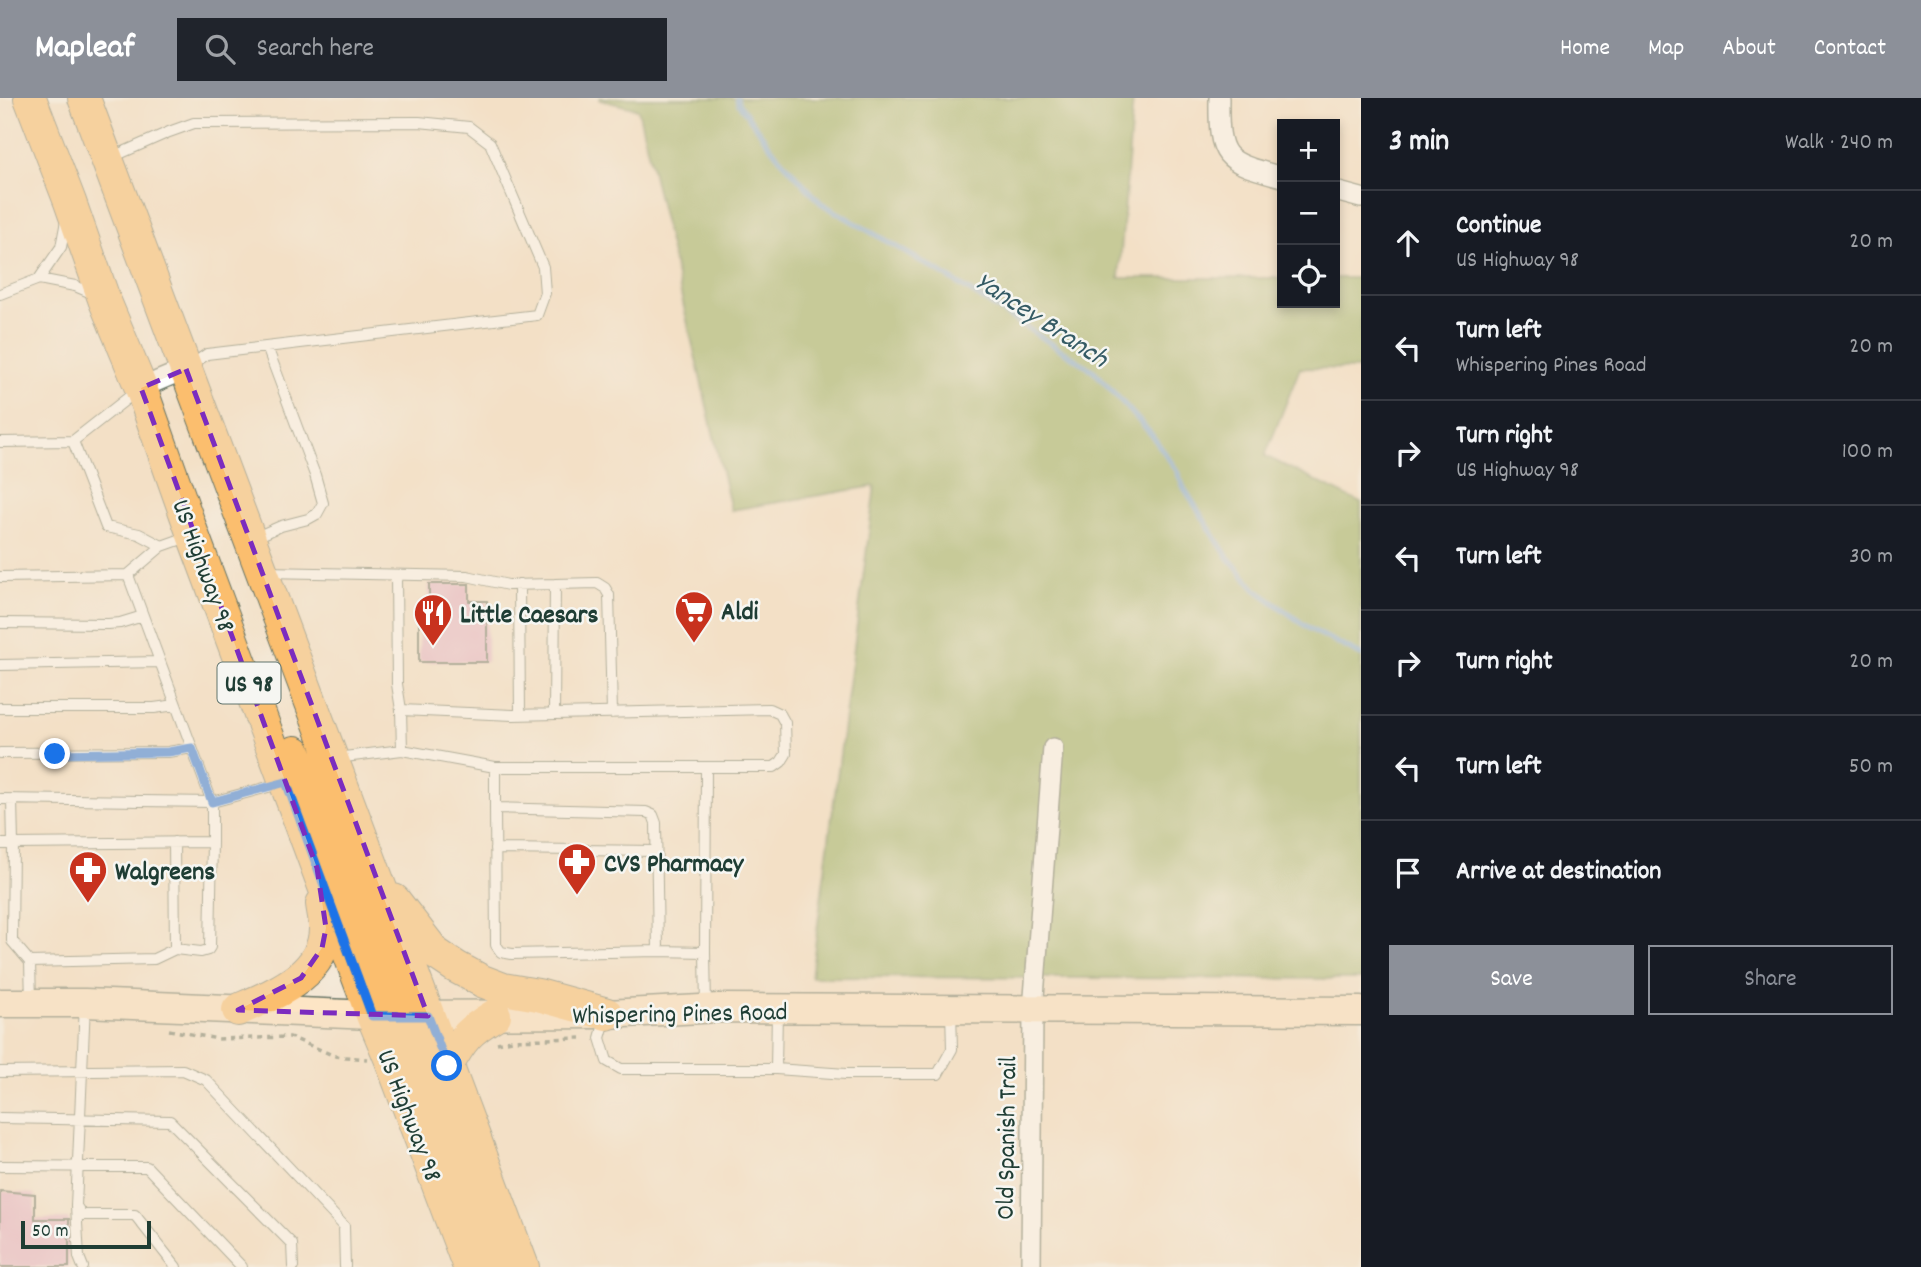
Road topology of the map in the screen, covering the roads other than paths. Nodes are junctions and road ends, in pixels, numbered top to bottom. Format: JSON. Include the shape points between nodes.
{"nodes":[{"id":1,"x":30,"y":98,"type":"edge"},
{"id":2,"x":84,"y":98,"type":"edge"},
{"id":3,"x":1219,"y":98,"type":"edge"},
{"id":4,"x":107,"y":160,"type":"junction"},
{"id":5,"x":1277,"y":176,"type":"edge"},
{"id":6,"x":1340,"y":192,"type":"edge"},
{"id":7,"x":1361,"y":198,"type":"edge"},
{"id":8,"x":70,"y":202,"type":"junction"},
{"id":9,"x":39,"y":279,"type":"junction"},
{"id":10,"x":0,"y":294,"type":"edge"},
{"id":11,"x":104,"y":299,"type":"junction"},
{"id":12,"x":267,"y":347,"type":"junction"},
{"id":13,"x":187,"y":369,"type":"junction"},
{"id":14,"x":141,"y":388,"type":"junction"},
{"id":15,"x":74,"y":441,"type":"junction"},
{"id":16,"x":0,"y":442,"type":"edge"},
{"id":17,"x":193,"y":535,"type":"junction"},
{"id":18,"x":250,"y":539,"type":"junction"},
{"id":19,"x":162,"y":545,"type":"junction"},
{"id":20,"x":262,"y":572,"type":"junction"},
{"id":21,"x":128,"y":575,"type":"junction"},
{"id":22,"x":396,"y":576,"type":"junction"},
{"id":23,"x":0,"y":577,"type":"edge"},
{"id":24,"x":555,"y":583,"type":"junction"},
{"id":25,"x":519,"y":584,"type":"junction"},
{"id":26,"x":143,"y":616,"type":"junction"},
{"id":27,"x":0,"y":623,"type":"edge"},
{"id":28,"x":227,"y":625,"type":"junction"},
{"id":29,"x":160,"y":662,"type":"junction"},
{"id":30,"x":0,"y":665,"type":"edge"},
{"id":31,"x":176,"y":705,"type":"junction"},
{"id":32,"x":0,"y":708,"type":"edge"},
{"id":33,"x":401,"y":710,"type":"junction"},
{"id":34,"x":612,"y":713,"type":"junction"},
{"id":35,"x":554,"y":714,"type":"junction"},
{"id":36,"x":520,"y":715,"type":"junction"},
{"id":37,"x":192,"y":748,"type":"junction"},
{"id":38,"x":1053,"y":748,"type":"dead end"},
{"id":39,"x":402,"y":750,"type":"junction"},
{"id":40,"x":0,"y":753,"type":"edge"},
{"id":41,"x":332,"y":759,"type":"junction"},
{"id":42,"x":495,"y":767,"type":"junction"},
{"id":43,"x":706,"y":767,"type":"junction"},
{"id":44,"x":286,"y":782,"type":"junction"},
{"id":45,"x":0,"y":800,"type":"edge"},
{"id":46,"x":12,"y":800,"type":"junction"},
{"id":47,"x":212,"y":802,"type":"junction"},
{"id":48,"x":495,"y":808,"type":"junction"},
{"id":49,"x":174,"y":842,"type":"junction"},
{"id":50,"x":212,"y":842,"type":"junction"},
{"id":51,"x":0,"y":844,"type":"edge"},
{"id":52,"x":13,"y":844,"type":"junction"},
{"id":53,"x":495,"y":849,"type":"junction"},
{"id":54,"x":656,"y":851,"type":"junction"},
{"id":55,"x":317,"y":868,"type":"junction"},
{"id":56,"x":376,"y":878,"type":"junction"},
{"id":57,"x":0,"y":893,"type":"edge"},
{"id":58,"x":13,"y":893,"type":"junction"},
{"id":59,"x":0,"y":940,"type":"edge"},
{"id":60,"x":12,"y":941,"type":"junction"},
{"id":61,"x":174,"y":949,"type":"junction"},
{"id":62,"x":658,"y":951,"type":"junction"},
{"id":63,"x":705,"y":952,"type":"junction"},
{"id":64,"x":30,"y":962,"type":"junction"},
{"id":65,"x":0,"y":1003,"type":"edge"},
{"id":66,"x":31,"y":1003,"type":"junction"},
{"id":67,"x":85,"y":1003,"type":"junction"},
{"id":68,"x":706,"y":1009,"type":"junction"},
{"id":69,"x":777,"y":1009,"type":"junction"},
{"id":70,"x":238,"y":1010,"type":"junction"},
{"id":71,"x":951,"y":1010,"type":"junction"},
{"id":72,"x":1033,"y":1010,"type":"junction"},
{"id":73,"x":1361,"y":1011,"type":"edge"},
{"id":74,"x":607,"y":1014,"type":"junction"},
{"id":75,"x":372,"y":1016,"type":"junction"},
{"id":76,"x":428,"y":1016,"type":"junction"},
{"id":77,"x":495,"y":1016,"type":"junction"},
{"id":78,"x":447,"y":1066,"type":"junction"},
{"id":79,"x":776,"y":1069,"type":"junction"},
{"id":80,"x":0,"y":1072,"type":"edge"},
{"id":81,"x":82,"y":1072,"type":"junction"},
{"id":82,"x":0,"y":1118,"type":"edge"},
{"id":83,"x":79,"y":1119,"type":"junction"},
{"id":84,"x":0,"y":1167,"type":"edge"},
{"id":85,"x":78,"y":1167,"type":"junction"},
{"id":86,"x":76,"y":1206,"type":"junction"},
{"id":87,"x":83,"y":1267,"type":"edge"},
{"id":88,"x":176,"y":1267,"type":"edge"},
{"id":89,"x":242,"y":1267,"type":"edge"},
{"id":90,"x":293,"y":1267,"type":"edge"},
{"id":91,"x":345,"y":1267,"type":"edge"},
{"id":92,"x":469,"y":1267,"type":"edge"},
{"id":93,"x":501,"y":1267,"type":"edge"},
{"id":94,"x":523,"y":1267,"type":"edge"},
{"id":95,"x":1031,"y":1267,"type":"edge"}],
"edges":[{"from":1,"to":8,"type":"main road","name":"US Highway 98","number":"US 98"},
{"from":2,"to":4,"type":"main road","name":"US Highway 98","number":"US 98"},
{"from":3,"to":5,"type":"street","via":[[1224,149],[1233,161]]},
{"from":4,"to":12,"type":"lane","via":[[194,123],[419,122],[469,127],[490,143],[543,267],[545,293],[537,315]]},
{"from":4,"to":13,"type":"main road","name":"US Highway 98","number":"US 98"},
{"from":6,"to":7,"type":"street"},
{"from":8,"to":9,"type":"lane","via":[[61,247]]},
{"from":8,"to":11,"type":"main road","name":"US Highway 98","number":"US 98"},
{"from":9,"to":10,"type":"lane"},
{"from":9,"to":11,"type":"lane","via":[[75,286]]},
{"from":11,"to":14,"type":"main road","name":"US Highway 98","number":"US 98"},
{"from":12,"to":13,"type":"lane","via":[[207,354]]},
{"from":12,"to":18,"type":"lane","via":[[323,503],[308,519]]},
{"from":13,"to":14,"type":"street"},
{"from":13,"to":18,"type":"main road","name":"US Highway 98","number":"US 98"},
{"from":14,"to":15,"type":"lane"},
{"from":14,"to":17,"type":"main road","name":"US Highway 98","number":"US 98"},
{"from":15,"to":16,"type":"lane"},
{"from":15,"to":19,"type":"lane","via":[[106,527]]},
{"from":17,"to":19,"type":"lane"},
{"from":17,"to":28,"type":"main road","name":"US Highway 98","number":"US 98"},
{"from":18,"to":20,"type":"main road","name":"US Highway 98","number":"US 98"},
{"from":19,"to":21,"type":"lane"},
{"from":20,"to":22,"type":"lane"},
{"from":20,"to":41,"type":"main road","name":"US Highway 98","number":"US 98"},
{"from":21,"to":23,"type":"lane"},
{"from":21,"to":26,"type":"lane"},
{"from":22,"to":25,"type":"lane","via":[[467,576]]},
{"from":22,"to":33,"type":"lane"},
{"from":24,"to":25,"type":"lane"},
{"from":24,"to":34,"type":"lane","via":[[597,583],[609,595]]},
{"from":24,"to":35,"type":"lane"},
{"from":25,"to":36,"type":"lane"},
{"from":26,"to":27,"type":"lane","via":[[108,624]]},
{"from":26,"to":29,"type":"lane"},
{"from":28,"to":44,"type":"main road","name":"US Highway 98","number":"US 98"},
{"from":28,"to":76,"type":"main road","via":[[270,695],[335,841],[383,975],[402,1002]]},
{"from":29,"to":30,"type":"lane"},
{"from":29,"to":31,"type":"lane"},
{"from":31,"to":32,"type":"lane"},
{"from":31,"to":37,"type":"lane"},
{"from":33,"to":36,"type":"lane"},
{"from":33,"to":39,"type":"lane"},
{"from":34,"to":35,"type":"lane"},
{"from":34,"to":43,"type":"lane","via":[[769,709],[780,714],[785,723],[786,754],[781,762],[774,766]]},
{"from":35,"to":36,"type":"lane"},
{"from":37,"to":40,"type":"lane"},
{"from":37,"to":47,"type":"lane"},
{"from":38,"to":72,"type":"street","name":"Old Spanish Trail"},
{"from":39,"to":41,"type":"lane"},
{"from":39,"to":42,"type":"lane"},
{"from":41,"to":56,"type":"main road","name":"US Highway 98","number":"US 98"},
{"from":42,"to":43,"type":"lane"},
{"from":42,"to":48,"type":"lane"},
{"from":43,"to":63,"type":"lane"},
{"from":44,"to":47,"type":"lane"},
{"from":44,"to":55,"type":"main road","name":"US Highway 98","number":"US 98"},
{"from":45,"to":46,"type":"lane"},
{"from":46,"to":47,"type":"lane"},
{"from":46,"to":52,"type":"lane"},
{"from":47,"to":50,"type":"lane"},
{"from":48,"to":53,"type":"lane"},
{"from":48,"to":54,"type":"lane","via":[[646,812],[656,823]]},
{"from":49,"to":50,"type":"lane"},
{"from":49,"to":52,"type":"lane"},
{"from":49,"to":61,"type":"lane"},
{"from":50,"to":61,"type":"lane","via":[[210,947],[201,952]]},
{"from":51,"to":52,"type":"lane"},
{"from":52,"to":58,"type":"lane"},
{"from":53,"to":54,"type":"lane"},
{"from":53,"to":62,"type":"lane","via":[[496,945],[501,952]]},
{"from":54,"to":62,"type":"lane"},
{"from":55,"to":70,"type":"main road","via":[[326,928],[322,948],[301,978]]},
{"from":55,"to":75,"type":"main road","name":"US Highway 98","number":"US 98"},
{"from":56,"to":74,"type":"main road","via":[[435,953],[456,967],[503,989]]},
{"from":56,"to":76,"type":"main road","name":"US Highway 98","number":"US 98"},
{"from":57,"to":58,"type":"lane"},
{"from":58,"to":60,"type":"lane"},
{"from":59,"to":60,"type":"lane"},
{"from":60,"to":64,"type":"lane"},
{"from":61,"to":64,"type":"lane","via":[[154,959]]},
{"from":62,"to":63,"type":"lane"},
{"from":63,"to":68,"type":"lane"},
{"from":64,"to":66,"type":"lane"},
{"from":65,"to":66,"type":"street","name":"Whispering Pines Road"},
{"from":66,"to":67,"type":"street","name":"Whispering Pines Road"},
{"from":67,"to":70,"type":"street","name":"Whispering Pines Road"},
{"from":67,"to":81,"type":"lane"},
{"from":68,"to":69,"type":"street","name":"Whispering Pines Road"},
{"from":68,"to":74,"type":"street","name":"Whispering Pines Road"},
{"from":69,"to":71,"type":"street","name":"Whispering Pines Road"},
{"from":69,"to":79,"type":"lane"},
{"from":70,"to":75,"type":"street","name":"Whispering Pines Road"},
{"from":71,"to":72,"type":"street","name":"Whispering Pines Road"},
{"from":71,"to":79,"type":"lane","via":[[952,1049],[938,1074]]},
{"from":72,"to":73,"type":"street","name":"Whispering Pines Road"},
{"from":72,"to":95,"type":"street","name":"Old Spanish Trail"},
{"from":74,"to":77,"type":"street","name":"Whispering Pines Road"},
{"from":74,"to":79,"type":"lane","via":[[600,1038],[607,1061],[621,1069]]},
{"from":75,"to":76,"type":"street","name":"Whispering Pines Road"},
{"from":75,"to":92,"type":"main road","name":"US Highway 98","number":"US 98"},
{"from":75,"to":93,"type":"main road","via":[[393,1023],[417,1051]]},
{"from":76,"to":77,"type":"street","name":"Whispering Pines Road"},
{"from":76,"to":78,"type":"main road","name":"US Highway 98","number":"US 98"},
{"from":77,"to":78,"type":"main road","via":[[460,1041]]},
{"from":78,"to":94,"type":"main road","name":"US Highway 98","number":"US 98"},
{"from":80,"to":81,"type":"lane"},
{"from":81,"to":83,"type":"lane"},
{"from":81,"to":91,"type":"lane","via":[[183,1070],[206,1080],[344,1226]]},
{"from":82,"to":83,"type":"lane"},
{"from":83,"to":85,"type":"lane"},
{"from":83,"to":90,"type":"lane","via":[[170,1121],[292,1244]]},
{"from":84,"to":85,"type":"lane"},
{"from":85,"to":86,"type":"lane"},
{"from":85,"to":89,"type":"lane","via":[[147,1167]]},
{"from":86,"to":87,"type":"lane"},
{"from":86,"to":88,"type":"lane","via":[[82,1215],[135,1215]]}]}
